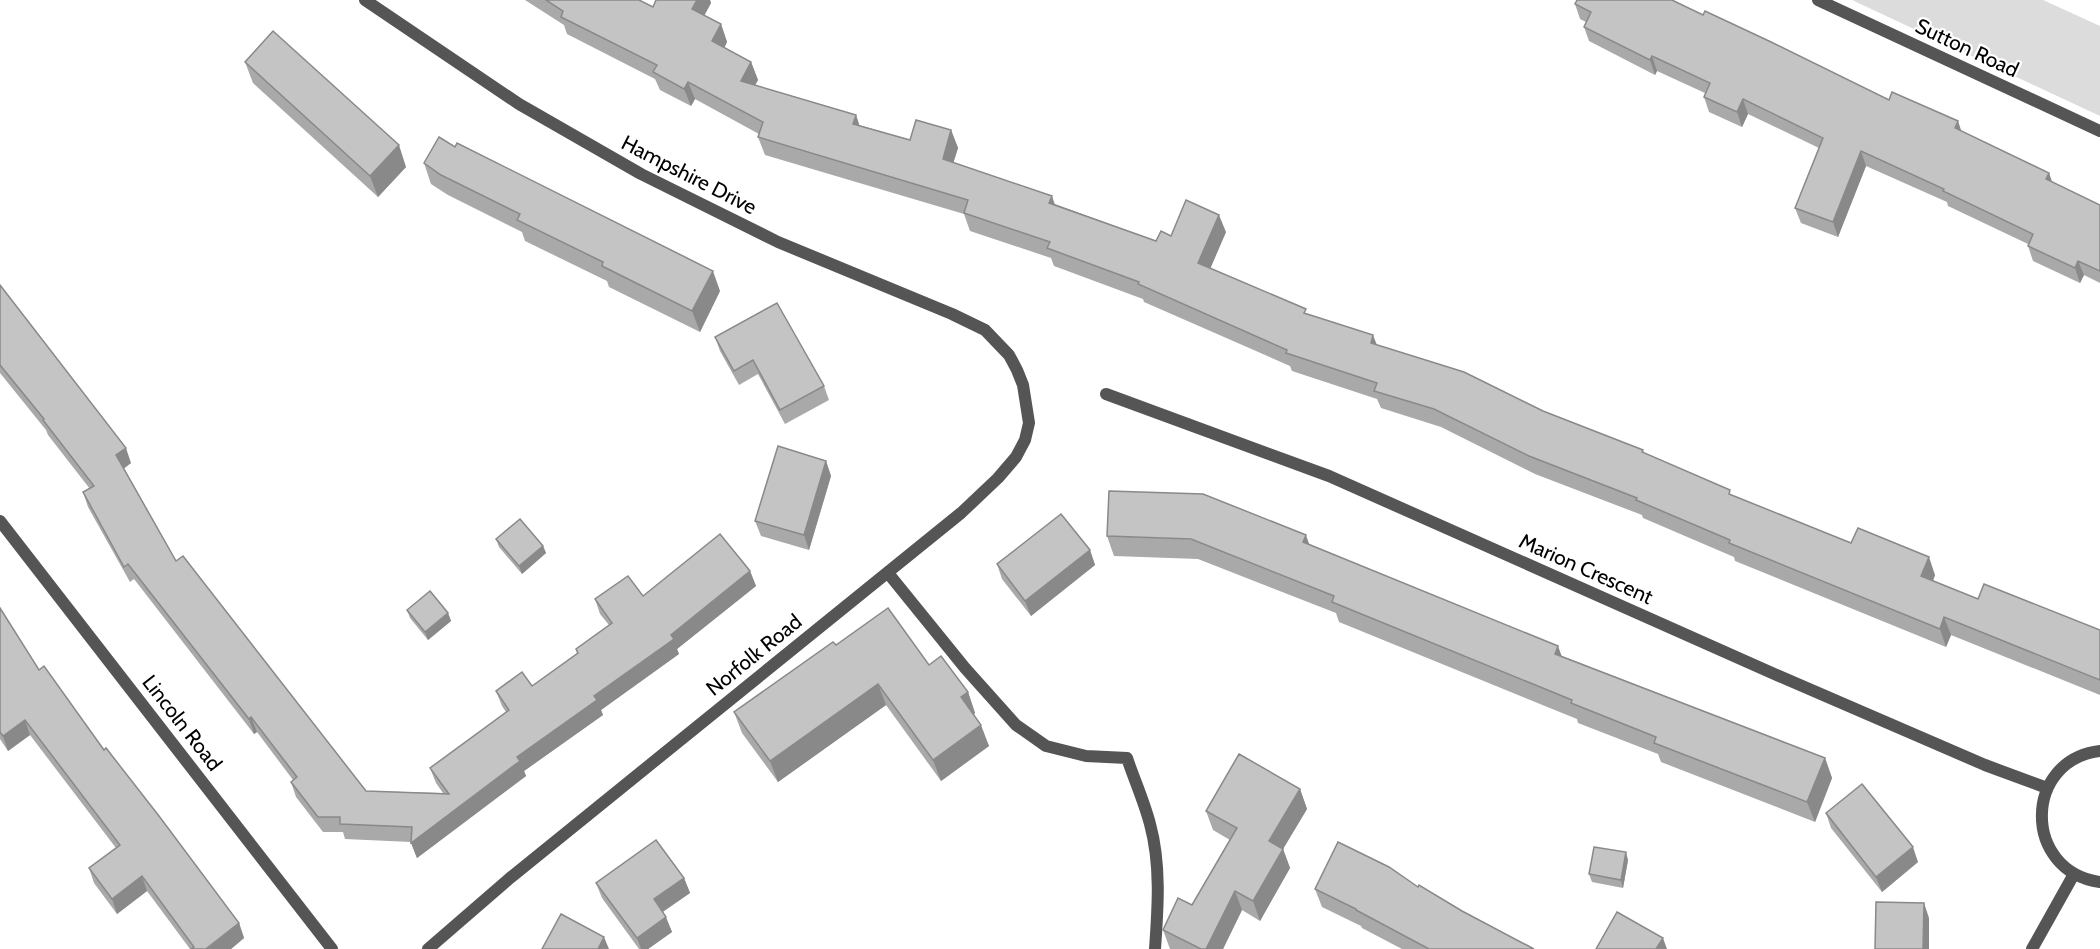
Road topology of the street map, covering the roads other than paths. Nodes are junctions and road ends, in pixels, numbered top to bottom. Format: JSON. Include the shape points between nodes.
{"nodes":[{"id":1,"x":365,"y":0,"type":"edge"},
{"id":2,"x":1818,"y":0,"type":"edge"},
{"id":3,"x":2100,"y":131,"type":"edge"},
{"id":4,"x":1009,"y":354,"type":"joint"},
{"id":5,"x":1106,"y":394,"type":"dead end"},
{"id":6,"x":0,"y":521,"type":"edge"},
{"id":7,"x":888,"y":573,"type":"junction"},
{"id":8,"x":2100,"y":751,"type":"edge"},
{"id":9,"x":2047,"y":788,"type":"junction"},
{"id":10,"x":2074,"y":874,"type":"junction"},
{"id":11,"x":2100,"y":882,"type":"edge"},
{"id":12,"x":332,"y":949,"type":"edge"},
{"id":13,"x":428,"y":949,"type":"edge"},
{"id":14,"x":1155,"y":949,"type":"edge"},
{"id":15,"x":2032,"y":949,"type":"edge"}],
"edges":[{"from":1,"to":4,"type":"street","name":"Hampshire Drive","via":[[519,104],[641,174],[778,242],[985,330]]},
{"from":2,"to":3,"type":"street","name":"Sutton Road"},
{"from":4,"to":7,"type":"street","name":"Norfolk Road","via":[[1023,385],[1029,415],[1025,440],[1016,457],[962,513]]},
{"from":5,"to":9,"type":"street","name":"Marion Crescent","via":[[1329,476],[1779,676]]},
{"from":6,"to":12,"type":"street","name":"Lincoln Road"},
{"from":7,"to":13,"type":"street","name":"Norfolk Road","via":[[510,878]]},
{"from":7,"to":14,"type":"street","via":[[964,668],[1016,725],[1046,746],[1086,756],[1126,758],[1150,824],[1156,859],[1159,898]]},
{"from":8,"to":9,"type":"street","via":[[2086,753],[2068,764]]},
{"from":9,"to":10,"type":"street","via":[[2042,809],[2043,831],[2051,851]]},
{"from":10,"to":11,"type":"street"},
{"from":10,"to":15,"type":"street"}]}
